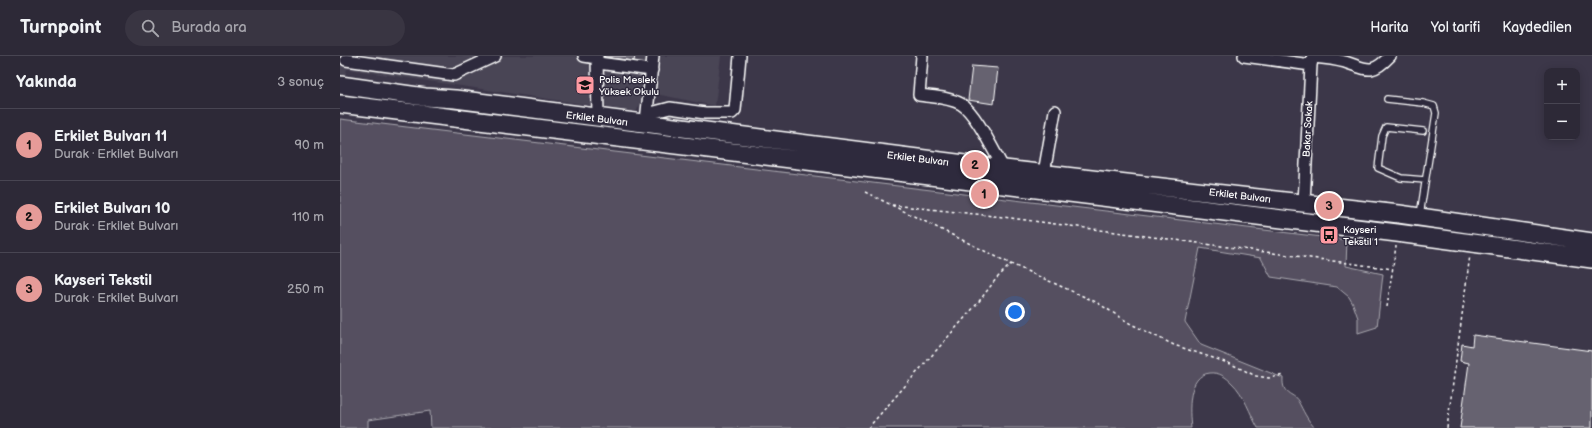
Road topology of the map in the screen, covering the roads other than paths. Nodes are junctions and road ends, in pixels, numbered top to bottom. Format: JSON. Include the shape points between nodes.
{"nodes":[{"id":1,"x":495,"y":56,"type":"edge"},
{"id":2,"x":584,"y":56,"type":"edge"},
{"id":3,"x":653,"y":56,"type":"edge"},
{"id":4,"x":740,"y":56,"type":"edge"},
{"id":5,"x":922,"y":56,"type":"edge"},
{"id":6,"x":1244,"y":56,"type":"edge"},
{"id":7,"x":1390,"y":56,"type":"edge"},
{"id":8,"x":597,"y":59,"type":"edge"},
{"id":9,"x":346,"y":60,"type":"dead end"},
{"id":10,"x":1312,"y":60,"type":"edge"},
{"id":11,"x":652,"y":70,"type":"junction"},
{"id":12,"x":340,"y":85,"type":"edge"},
{"id":13,"x":1387,"y":99,"type":"dead end"},
{"id":14,"x":340,"y":104,"type":"edge"},
{"id":15,"x":1055,"y":111,"type":"dead end"},
{"id":16,"x":598,"y":118,"type":"junction"},
{"id":17,"x":646,"y":119,"type":"junction"},
{"id":18,"x":1423,"y":131,"type":"dead end"},
{"id":19,"x":1004,"y":169,"type":"junction"},
{"id":20,"x":1044,"y":173,"type":"junction"},
{"id":21,"x":1425,"y":180,"type":"junction"},
{"id":22,"x":1304,"y":203,"type":"junction"},
{"id":23,"x":1399,"y":214,"type":"junction"},
{"id":24,"x":1419,"y":217,"type":"junction"},
{"id":25,"x":1397,"y":233,"type":"junction"},
{"id":26,"x":1592,"y":242,"type":"edge"},
{"id":27,"x":1592,"y":259,"type":"edge"}],
"edges":[{"from":1,"to":9,"type":"street","via":[[454,75]]},
{"from":2,"to":8,"type":"street"},
{"from":3,"to":11,"type":"street"},
{"from":4,"to":17,"type":"street","via":[[735,110],[732,113],[705,113],[670,108]]},
{"from":5,"to":19,"type":"street","via":[[919,95],[950,100],[965,107],[974,116]]},
{"from":6,"to":10,"type":"street"},
{"from":7,"to":10,"type":"street","via":[[1378,67],[1367,69],[1343,61]]},
{"from":8,"to":11,"type":"street"},
{"from":8,"to":16,"type":"street"},
{"from":10,"to":22,"type":"street","name":"Bakar Sokak"},
{"from":11,"to":17,"type":"street"},
{"from":12,"to":16,"type":"main road","name":"Erkilet Bulvarı"},
{"from":13,"to":21,"type":"lane","via":[[1434,106],[1436,113]]},
{"from":14,"to":25,"type":"main road","name":"Erkilet Bulvarı"},
{"from":15,"to":20,"type":"street"},
{"from":16,"to":17,"type":"main road","name":"Erkilet Bulvarı"},
{"from":17,"to":19,"type":"main road","name":"Erkilet Bulvarı"},
{"from":18,"to":21,"type":"lane","via":[[1386,127],[1382,136],[1378,168],[1401,178]]},
{"from":19,"to":20,"type":"main road","name":"Erkilet Bulvarı"},
{"from":20,"to":22,"type":"main road","name":"Erkilet Bulvarı"},
{"from":21,"to":24,"type":"lane"},
{"from":22,"to":23,"type":"main road","name":"Erkilet Bulvarı"},
{"from":23,"to":24,"type":"main road","name":"Erkilet Bulvarı"},
{"from":23,"to":25,"type":"main road"},
{"from":24,"to":26,"type":"main road","name":"Erkilet Bulvarı"},
{"from":25,"to":27,"type":"main road","name":"Erkilet Bulvarı"}]}
